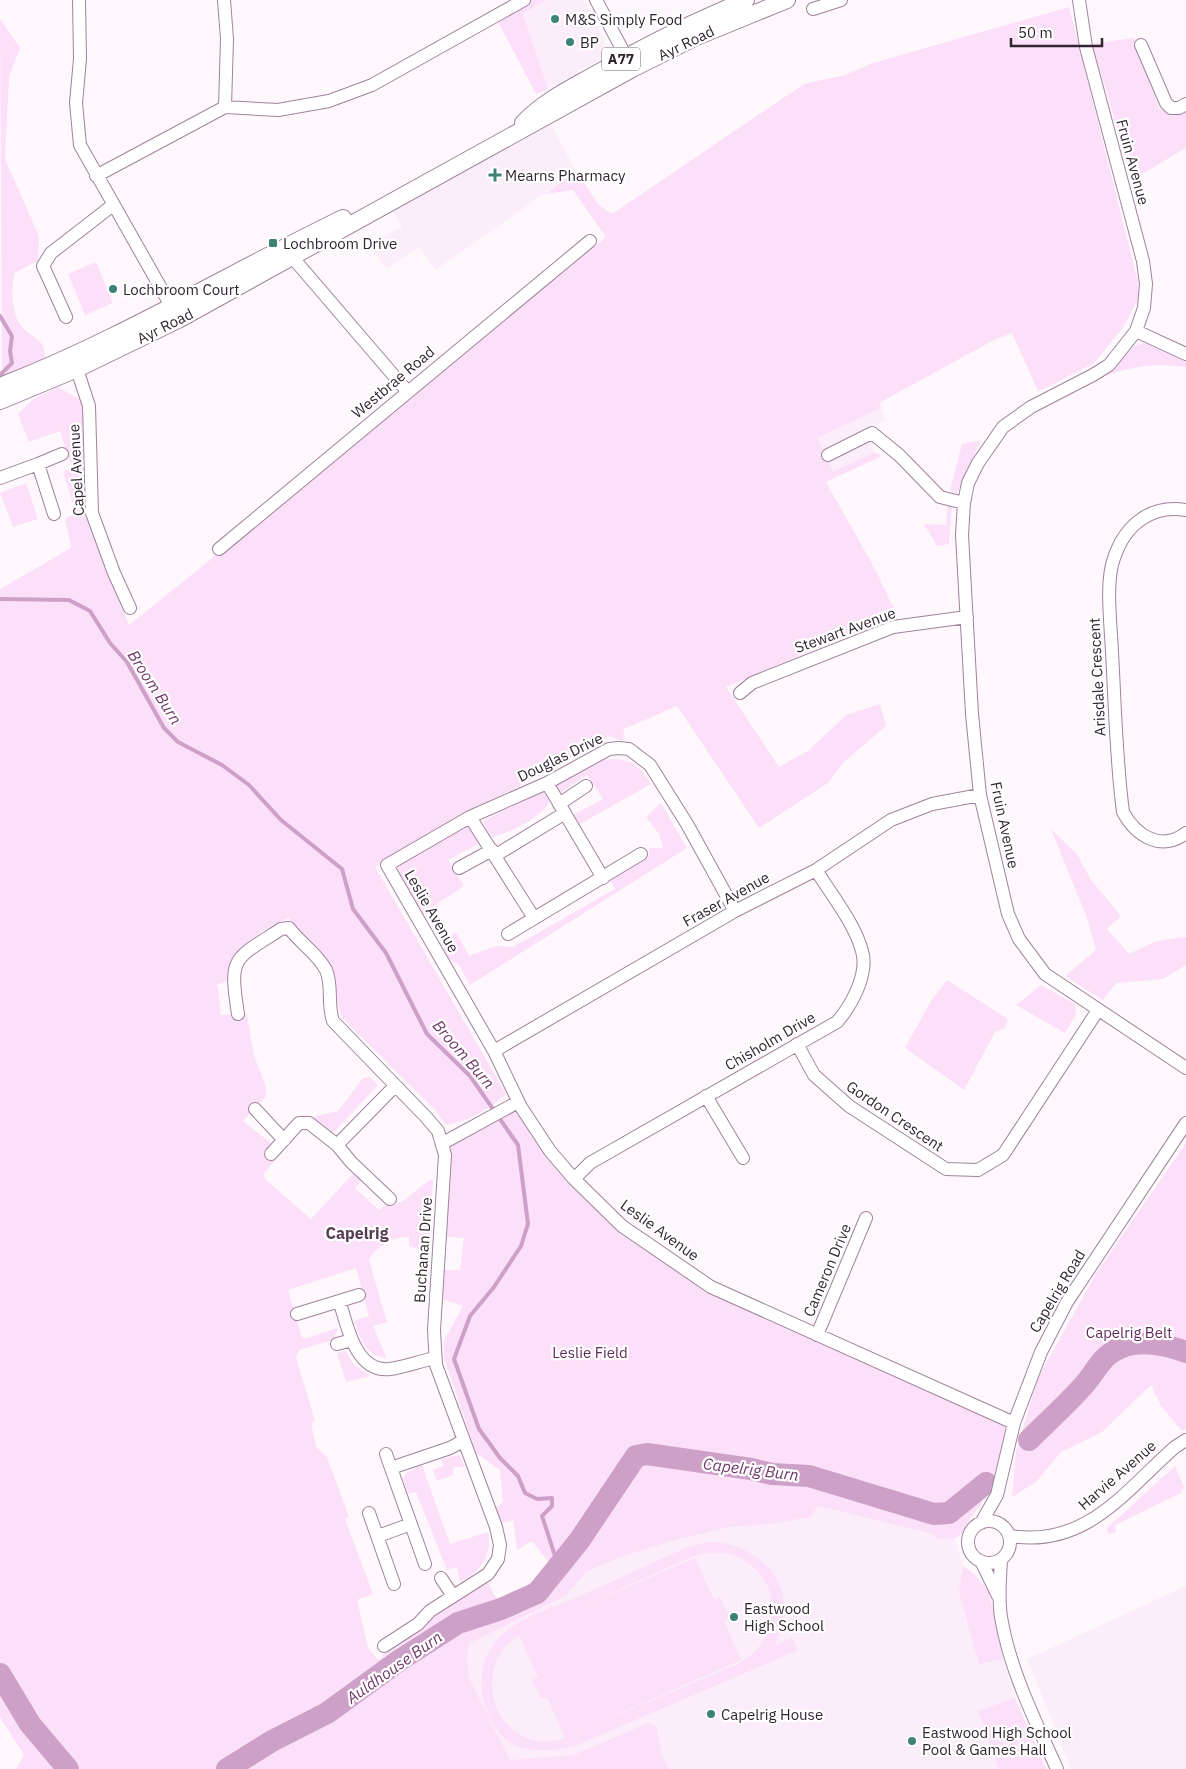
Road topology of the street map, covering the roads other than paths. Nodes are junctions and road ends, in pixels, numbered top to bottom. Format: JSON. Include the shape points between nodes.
{"nodes":[{"id":1,"x":79,"y":0,"type":"edge"},
{"id":2,"x":224,"y":0,"type":"edge"},
{"id":3,"x":524,"y":0,"type":"edge"},
{"id":4,"x":596,"y":0,"type":"edge"},
{"id":5,"x":787,"y":0,"type":"edge"},
{"id":6,"x":841,"y":0,"type":"edge"},
{"id":7,"x":1079,"y":0,"type":"edge"},
{"id":8,"x":752,"y":4,"type":"edge"},
{"id":9,"x":813,"y":9,"type":"dead end"},
{"id":10,"x":1141,"y":45,"type":"dead end"},
{"id":11,"x":629,"y":63,"type":"junction"},
{"id":12,"x":1186,"y":104,"type":"edge"},
{"id":13,"x":225,"y":107,"type":"junction"},
{"id":14,"x":96,"y":176,"type":"junction"},
{"id":15,"x":113,"y":205,"type":"junction"},
{"id":16,"x":590,"y":241,"type":"dead end"},
{"id":17,"x":288,"y":252,"type":"junction"},
{"id":18,"x":176,"y":314,"type":"junction"},
{"id":19,"x":66,"y":317,"type":"dead end"},
{"id":20,"x":1136,"y":332,"type":"junction"},
{"id":21,"x":1186,"y":354,"type":"edge"},
{"id":22,"x":74,"y":362,"type":"junction"},
{"id":23,"x":0,"y":386,"type":"edge"},
{"id":24,"x":407,"y":391,"type":"junction"},
{"id":25,"x":0,"y":401,"type":"edge"},
{"id":26,"x":62,"y":454,"type":"dead end"},
{"id":27,"x":828,"y":456,"type":"dead end"},
{"id":28,"x":38,"y":464,"type":"junction"},
{"id":29,"x":0,"y":478,"type":"edge"},
{"id":30,"x":964,"y":502,"type":"junction"},
{"id":31,"x":1186,"y":510,"type":"edge"},
{"id":32,"x":54,"y":514,"type":"dead end"},
{"id":33,"x":219,"y":549,"type":"dead end"},
{"id":34,"x":130,"y":608,"type":"dead end"},
{"id":35,"x":967,"y":617,"type":"junction"},
{"id":36,"x":740,"y":693,"type":"dead end"},
{"id":37,"x":547,"y":783,"type":"junction"},
{"id":38,"x":586,"y":786,"type":"dead end"},
{"id":39,"x":980,"y":795,"type":"junction"},
{"id":40,"x":562,"y":808,"type":"junction"},
{"id":41,"x":470,"y":817,"type":"junction"},
{"id":42,"x":1186,"y":833,"type":"edge"},
{"id":43,"x":494,"y":852,"type":"junction"},
{"id":44,"x":642,"y":854,"type":"dead end"},
{"id":45,"x":387,"y":865,"type":"joint"},
{"id":46,"x":459,"y":868,"type":"dead end"},
{"id":47,"x":816,"y":870,"type":"junction"},
{"id":48,"x":603,"y":878,"type":"junction"},
{"id":49,"x":734,"y":911,"type":"junction"},
{"id":50,"x":534,"y":918,"type":"junction"},
{"id":51,"x":508,"y":934,"type":"dead end"},
{"id":52,"x":1098,"y":1010,"type":"junction"},
{"id":53,"x":238,"y":1014,"type":"dead end"},
{"id":54,"x":797,"y":1044,"type":"junction"},
{"id":55,"x":494,"y":1051,"type":"junction"},
{"id":56,"x":1186,"y":1068,"type":"edge"},
{"id":57,"x":395,"y":1086,"type":"junction"},
{"id":58,"x":706,"y":1096,"type":"junction"},
{"id":59,"x":518,"y":1102,"type":"junction"},
{"id":60,"x":255,"y":1109,"type":"dead end"},
{"id":61,"x":1186,"y":1123,"type":"edge"},
{"id":62,"x":284,"y":1140,"type":"junction"},
{"id":63,"x":443,"y":1143,"type":"junction"},
{"id":64,"x":337,"y":1145,"type":"junction"},
{"id":65,"x":272,"y":1154,"type":"dead end"},
{"id":66,"x":743,"y":1158,"type":"dead end"},
{"id":67,"x":574,"y":1179,"type":"junction"},
{"id":68,"x":390,"y":1199,"type":"dead end"},
{"id":69,"x":866,"y":1218,"type":"dead end"},
{"id":70,"x":359,"y":1295,"type":"dead end"},
{"id":71,"x":340,"y":1303,"type":"junction"},
{"id":72,"x":297,"y":1314,"type":"dead end"},
{"id":73,"x":817,"y":1334,"type":"junction"},
{"id":74,"x":352,"y":1340,"type":"junction"},
{"id":75,"x":337,"y":1344,"type":"dead end"},
{"id":76,"x":435,"y":1358,"type":"junction"},
{"id":77,"x":1014,"y":1423,"type":"junction"},
{"id":78,"x":1186,"y":1440,"type":"edge"},
{"id":79,"x":463,"y":1441,"type":"junction"},
{"id":80,"x":386,"y":1454,"type":"dead end"},
{"id":81,"x":391,"y":1468,"type":"junction"},
{"id":82,"x":997,"y":1495,"type":"junction"},
{"id":83,"x":369,"y":1513,"type":"dead end"},
{"id":84,"x":981,"y":1523,"type":"junction"},
{"id":85,"x":411,"y":1524,"type":"junction"},
{"id":86,"x":1000,"y":1524,"type":"junction"},
{"id":87,"x":378,"y":1536,"type":"junction"},
{"id":88,"x":1010,"y":1536,"type":"junction"},
{"id":89,"x":1001,"y":1560,"type":"junction"},
{"id":90,"x":981,"y":1561,"type":"junction"},
{"id":91,"x":425,"y":1564,"type":"dead end"},
{"id":92,"x":441,"y":1578,"type":"dead end"},
{"id":93,"x":394,"y":1584,"type":"dead end"},
{"id":94,"x":453,"y":1596,"type":"junction"},
{"id":95,"x":999,"y":1598,"type":"junction"},
{"id":96,"x":384,"y":1646,"type":"dead end"},
{"id":97,"x":1057,"y":1769,"type":"edge"}],
"edges":[{"from":1,"to":14,"type":"street","via":[[80,59],[76,103],[80,145]]},
{"from":2,"to":13,"type":"street","via":[[227,39]]},
{"from":3,"to":13,"type":"street","via":[[372,84],[329,101],[278,110]]},
{"from":4,"to":11,"type":"street"},
{"from":5,"to":8,"type":"main road","name":"Ayr Road","number":"A77"},
{"from":6,"to":9,"type":"street"},
{"from":7,"to":20,"type":"street","name":"Fruin Avenue","via":[[1086,47],[1143,261],[1146,284],[1144,308]]},
{"from":8,"to":11,"type":"main road","name":"Ayr Road","number":"A77","via":[[694,38]]},
{"from":10,"to":12,"type":"street","via":[[1166,103],[1171,108]]},
{"from":11,"to":17,"type":"main road","name":"Ayr Road","number":"A77","via":[[403,197],[365,207]]},
{"from":13,"to":14,"type":"street"},
{"from":14,"to":15,"type":"street"},
{"from":15,"to":18,"type":"street"},
{"from":15,"to":19,"type":"street","via":[[44,262]]},
{"from":16,"to":24,"type":"street","name":"Westbrae Road"},
{"from":17,"to":18,"type":"main road","name":"Ayr Road","number":"A77"},
{"from":17,"to":24,"type":"street"},
{"from":18,"to":22,"type":"main road","name":"Ayr Road","number":"A77"},
{"from":20,"to":21,"type":"street"},
{"from":20,"to":30,"type":"street","name":"Fruin Avenue","via":[[1109,365],[1030,407],[1003,427],[978,463],[968,483]]},
{"from":22,"to":23,"type":"main road","name":"Ayr Road","number":"A77"},
{"from":22,"to":25,"type":"main road","name":"Ayr Road","number":"A77"},
{"from":22,"to":34,"type":"street","name":"Capel Avenue","via":[[89,406],[92,513]]},
{"from":24,"to":33,"type":"street","name":"Westbrae Road"},
{"from":26,"to":28,"type":"street"},
{"from":27,"to":30,"type":"street","via":[[872,433],[940,497]]},
{"from":28,"to":29,"type":"street"},
{"from":28,"to":32,"type":"street"},
{"from":30,"to":35,"type":"street","name":"Fruin Avenue","via":[[962,535]]},
{"from":31,"to":42,"type":"street","name":"Arisdale Crescent","via":[[1151,512],[1130,529],[1114,558],[1109,595],[1123,812],[1131,826],[1146,838],[1163,843]]},
{"from":35,"to":36,"type":"street","name":"Stewart Avenue","via":[[894,627],[752,683]]},
{"from":35,"to":39,"type":"street","name":"Fruin Avenue"},
{"from":37,"to":40,"type":"street"},
{"from":37,"to":41,"type":"street","name":"Douglas Drive"},
{"from":37,"to":49,"type":"street","name":"Douglas Drive","via":[[609,749],[629,750],[639,756],[650,765],[687,824]]},
{"from":38,"to":40,"type":"street"},
{"from":39,"to":47,"type":"street","name":"Fraser Avenue","via":[[932,804],[891,820]]},
{"from":39,"to":52,"type":"street","name":"Fruin Avenue","via":[[1008,914],[1019,939],[1045,974]]},
{"from":40,"to":43,"type":"street"},
{"from":40,"to":48,"type":"street"},
{"from":41,"to":43,"type":"street"},
{"from":41,"to":45,"type":"street","name":"Douglas Drive"},
{"from":43,"to":46,"type":"street"},
{"from":43,"to":50,"type":"street"},
{"from":44,"to":48,"type":"street"},
{"from":45,"to":55,"type":"street","name":"Leslie Avenue"},
{"from":47,"to":49,"type":"street","name":"Fraser Avenue"},
{"from":47,"to":54,"type":"street","name":"Chisholm Drive","via":[[847,918],[863,952],[861,979],[848,1010],[836,1022]]},
{"from":48,"to":50,"type":"street"},
{"from":49,"to":55,"type":"street","name":"Fraser Avenue"},
{"from":50,"to":51,"type":"street"},
{"from":52,"to":54,"type":"street","name":"Gordon Crescent","via":[[1003,1155],[978,1170],[946,1169],[849,1106],[814,1075]]},
{"from":52,"to":56,"type":"street","name":"Fruin Avenue"},
{"from":53,"to":57,"type":"street","via":[[233,982],[238,958],[281,928],[289,928],[326,970],[333,1021]]},
{"from":54,"to":58,"type":"street","name":"Chisholm Drive"},
{"from":55,"to":59,"type":"street","name":"Leslie Avenue"},
{"from":57,"to":63,"type":"street","via":[[432,1124]]},
{"from":57,"to":64,"type":"street"},
{"from":58,"to":66,"type":"street"},
{"from":58,"to":67,"type":"street","name":"Chisholm Drive","via":[[590,1163]]},
{"from":59,"to":63,"type":"street"},
{"from":59,"to":67,"type":"street","name":"Leslie Avenue","via":[[550,1151]]},
{"from":60,"to":62,"type":"street"},
{"from":61,"to":77,"type":"street","name":"Capelrig Road","via":[[1066,1302],[1041,1352]]},
{"from":62,"to":64,"type":"street","via":[[299,1123],[308,1123]]},
{"from":62,"to":65,"type":"street"},
{"from":63,"to":76,"type":"street","name":"Buchanan Drive"},
{"from":64,"to":68,"type":"street"},
{"from":67,"to":73,"type":"street","name":"Leslie Avenue","via":[[622,1226],[711,1286]]},
{"from":69,"to":73,"type":"street","name":"Cameron Drive"},
{"from":70,"to":71,"type":"street"},
{"from":71,"to":72,"type":"street"},
{"from":71,"to":74,"type":"street"},
{"from":73,"to":77,"type":"street","name":"Leslie Avenue"},
{"from":74,"to":75,"type":"street"},
{"from":74,"to":76,"type":"street","via":[[364,1359],[387,1370]]},
{"from":76,"to":79,"type":"street","name":"Buchanan Drive"},
{"from":77,"to":82,"type":"street","name":"Capelrig Road"},
{"from":78,"to":88,"type":"street","name":"Harvie Avenue","via":[[1084,1526],[1061,1535],[1027,1539]]},
{"from":79,"to":81,"type":"street"},
{"from":79,"to":94,"type":"street","name":"Buchanan Drive","via":[[500,1545],[498,1559],[488,1574]]},
{"from":80,"to":81,"type":"street"},
{"from":81,"to":85,"type":"street"},
{"from":82,"to":84,"type":"street","name":"Capelrig Road"},
{"from":82,"to":86,"type":"street","name":"Capelrig Road"},
{"from":83,"to":87,"type":"street"},
{"from":84,"to":86,"type":"street","via":[[993,1521]]},
{"from":84,"to":90,"type":"street","via":[[968,1539],[971,1552]]},
{"from":85,"to":87,"type":"street"},
{"from":85,"to":91,"type":"street"},
{"from":86,"to":88,"type":"street"},
{"from":87,"to":93,"type":"street"},
{"from":88,"to":89,"type":"street","via":[[1009,1549]]},
{"from":89,"to":90,"type":"street"},
{"from":89,"to":95,"type":"street"},
{"from":90,"to":95,"type":"street"},
{"from":92,"to":94,"type":"street"},
{"from":94,"to":96,"type":"street","name":"Buchanan Drive"},
{"from":95,"to":97,"type":"street","via":[[1001,1618],[1018,1681]]}]}
